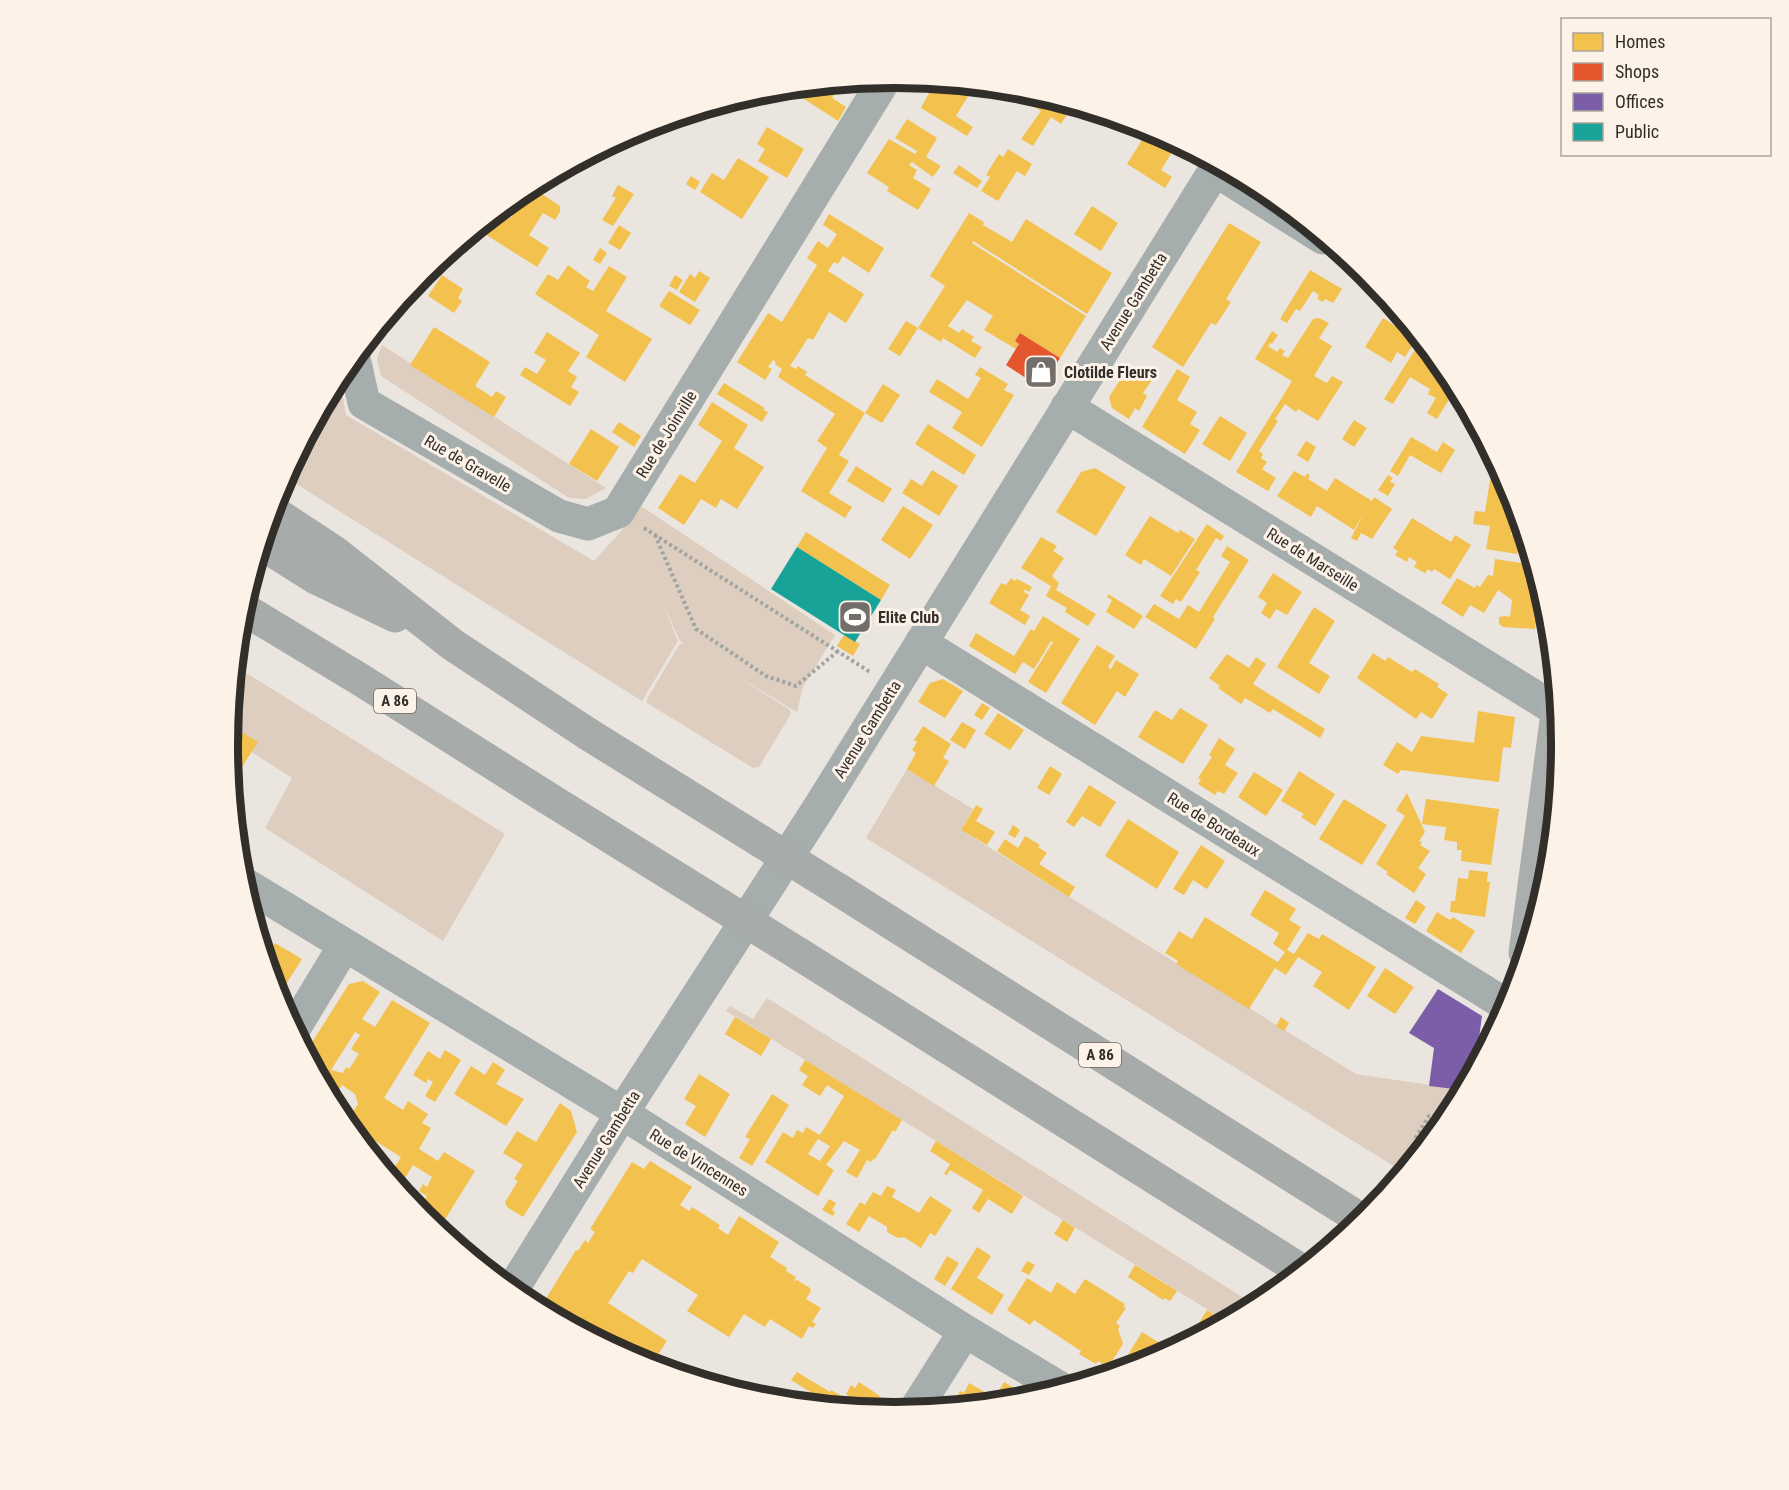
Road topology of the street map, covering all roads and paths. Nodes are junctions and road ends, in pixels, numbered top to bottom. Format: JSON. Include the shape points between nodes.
{"nodes":[{"id":1,"x":879,"y":89,"type":"edge"},
{"id":2,"x":1214,"y":171,"type":"edge"},
{"id":3,"x":357,"y":369,"type":"edge"},
{"id":4,"x":1067,"y":407,"type":"junction"},
{"id":5,"x":618,"y":512,"type":"junction"},
{"id":6,"x":280,"y":516,"type":"edge"},
{"id":7,"x":655,"y":535,"type":"junction"},
{"id":8,"x":269,"y":548,"type":"edge"},
{"id":9,"x":252,"y":614,"type":"edge"},
{"id":10,"x":921,"y":643,"type":"junction"},
{"id":11,"x":453,"y":645,"type":"junction"},
{"id":12,"x":838,"y":651,"type":"junction"},
{"id":13,"x":894,"y":687,"type":"junction"},
{"id":14,"x":1550,"y":704,"type":"edge"},
{"id":15,"x":1551,"y":764,"type":"edge"},
{"id":16,"x":255,"y":890,"type":"edge"},
{"id":17,"x":1532,"y":901,"type":"edge"},
{"id":18,"x":344,"y":946,"type":"junction"},
{"id":19,"x":1499,"y":1000,"type":"edge"},
{"id":20,"x":299,"y":1020,"type":"edge"},
{"id":21,"x":622,"y":1113,"type":"junction"},
{"id":22,"x":1437,"y":1115,"type":"edge"},
{"id":23,"x":1415,"y":1145,"type":"edge"},
{"id":24,"x":1353,"y":1214,"type":"edge"},
{"id":25,"x":1294,"y":1266,"type":"edge"},
{"id":26,"x":517,"y":1282,"type":"edge"},
{"id":27,"x":965,"y":1330,"type":"junction"},
{"id":28,"x":1051,"y":1382,"type":"edge"},
{"id":29,"x":921,"y":1401,"type":"edge"}],
"edges":[{"from":1,"to":5,"type":"street","name":"Rue de Joinville"},
{"from":2,"to":4,"type":"street","name":"Avenue Gambetta"},
{"from":3,"to":5,"type":"street","name":"Rue de Gravelle","via":[[364,403],[559,516],[588,524]]},
{"from":4,"to":10,"type":"street","name":"Avenue Gambetta"},
{"from":4,"to":14,"type":"street","name":"Rue de Marseille"},
{"from":5,"to":7,"type":"path"},
{"from":6,"to":11,"type":"highway","via":[[333,551]]},
{"from":7,"to":12,"type":"path"},
{"from":7,"to":12,"type":"path","via":[[696,629],[766,676],[796,686]]},
{"from":8,"to":11,"type":"highway","number":"A 86","via":[[316,578]]},
{"from":9,"to":25,"type":"highway","number":"A 86","bridge":true},
{"from":10,"to":13,"type":"street","name":"Avenue Gambetta"},
{"from":10,"to":19,"type":"street","name":"Rue de Bordeaux"},
{"from":11,"to":24,"type":"highway","number":"A 86","bridge":true,"via":[[588,734]]},
{"from":12,"to":13,"type":"path"},
{"from":13,"to":21,"type":"street","name":"Avenue Gambetta"},
{"from":15,"to":17,"type":"main road"},
{"from":16,"to":18,"type":"street","name":"Rue de Vincennes"},
{"from":18,"to":20,"type":"street"},
{"from":18,"to":21,"type":"street","name":"Rue de Vincennes"},
{"from":21,"to":26,"type":"street","name":"Avenue Gambetta"},
{"from":21,"to":27,"type":"street","name":"Rue de Vincennes"},
{"from":22,"to":23,"type":"path","via":[[1429,1116]]},
{"from":27,"to":28,"type":"street","name":"Rue de Vincennes"},
{"from":27,"to":29,"type":"street"}]}
